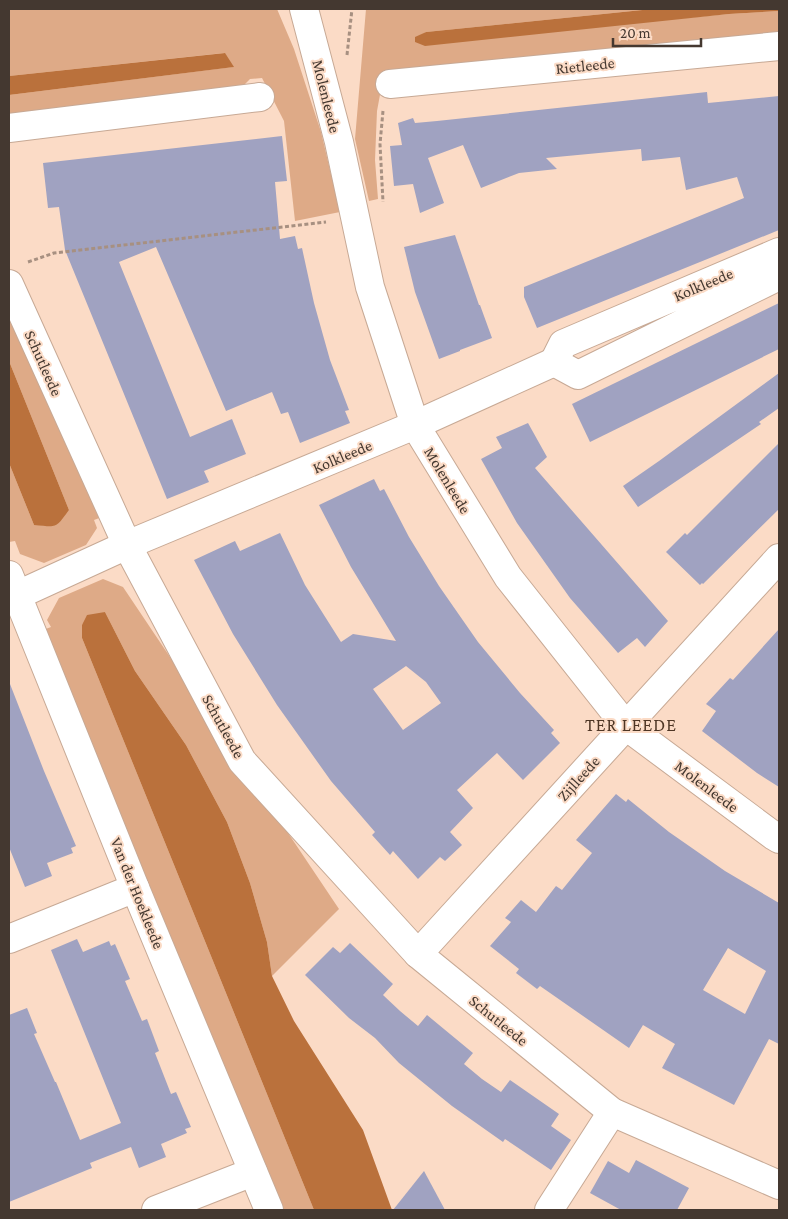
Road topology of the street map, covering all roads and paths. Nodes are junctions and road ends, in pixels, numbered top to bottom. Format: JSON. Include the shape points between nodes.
{"nodes":[{"id":1,"x":304,"y":9,"type":"edge"},
{"id":2,"x":779,"y":46,"type":"edge"},
{"id":3,"x":390,"y":84,"type":"joint"},
{"id":4,"x":260,"y":98,"type":"dead end"},
{"id":5,"x":9,"y":128,"type":"edge"},
{"id":6,"x":356,"y":219,"type":"junction"},
{"id":7,"x":779,"y":252,"type":"edge"},
{"id":8,"x":27,"y":263,"type":"dead end"},
{"id":9,"x":779,"y":276,"type":"edge"},
{"id":10,"x":9,"y":284,"type":"edge"},
{"id":11,"x":554,"y":362,"type":"junction"},
{"id":12,"x":415,"y":425,"type":"junction"},
{"id":13,"x":127,"y":545,"type":"junction"},
{"id":14,"x":779,"y":558,"type":"edge"},
{"id":15,"x":12,"y":590,"type":"edge"},
{"id":16,"x":626,"y":726,"type":"junction"},
{"id":17,"x":779,"y":839,"type":"edge"},
{"id":18,"x":135,"y":888,"type":"junction"},
{"id":19,"x":9,"y":939,"type":"edge"},
{"id":20,"x":418,"y":954,"type":"junction"},
{"id":21,"x":612,"y":1112,"type":"junction"},
{"id":22,"x":253,"y":1172,"type":"junction"},
{"id":23,"x":779,"y":1185,"type":"edge"},
{"id":24,"x":156,"y":1210,"type":"edge"},
{"id":25,"x":269,"y":1210,"type":"edge"},
{"id":26,"x":549,"y":1210,"type":"edge"}],
"edges":[{"from":1,"to":6,"type":"street","name":"Molenleede"},
{"from":2,"to":3,"type":"street","name":"Rietleede"},
{"from":3,"to":6,"type":"path","via":[[384,87],[380,144],[384,212]]},
{"from":4,"to":5,"type":"street"},
{"from":6,"to":8,"type":"path","via":[[54,253]]},
{"from":6,"to":12,"type":"street","name":"Molenleede","via":[[370,287]]},
{"from":7,"to":11,"type":"street","name":"Kolkleede","via":[[563,344]]},
{"from":9,"to":11,"type":"street","name":"Kolkleede","via":[[578,375]]},
{"from":10,"to":13,"type":"street","name":"Schutleede"},
{"from":11,"to":12,"type":"street","name":"Kolkleede"},
{"from":12,"to":13,"type":"street","name":"Kolkleede"},
{"from":12,"to":16,"type":"street","name":"Molenleede","via":[[508,578]]},
{"from":13,"to":15,"type":"street","name":"Kolkleede"},
{"from":13,"to":20,"type":"street","name":"Schutleede","via":[[242,761]]},
{"from":14,"to":16,"type":"street","name":"Zijlleede"},
{"from":15,"to":18,"type":"street","name":"Van der Hoekleede"},
{"from":16,"to":17,"type":"street","name":"Molenleede"},
{"from":16,"to":20,"type":"street","name":"Zijlleede"},
{"from":18,"to":19,"type":"street"},
{"from":18,"to":22,"type":"street","name":"Van der Hoekleede"},
{"from":20,"to":21,"type":"street","name":"Schutleede"},
{"from":21,"to":23,"type":"street","name":"Schutleede"},
{"from":21,"to":26,"type":"street"},
{"from":22,"to":24,"type":"street"},
{"from":22,"to":25,"type":"street","name":"Van der Hoekleede"}]}
